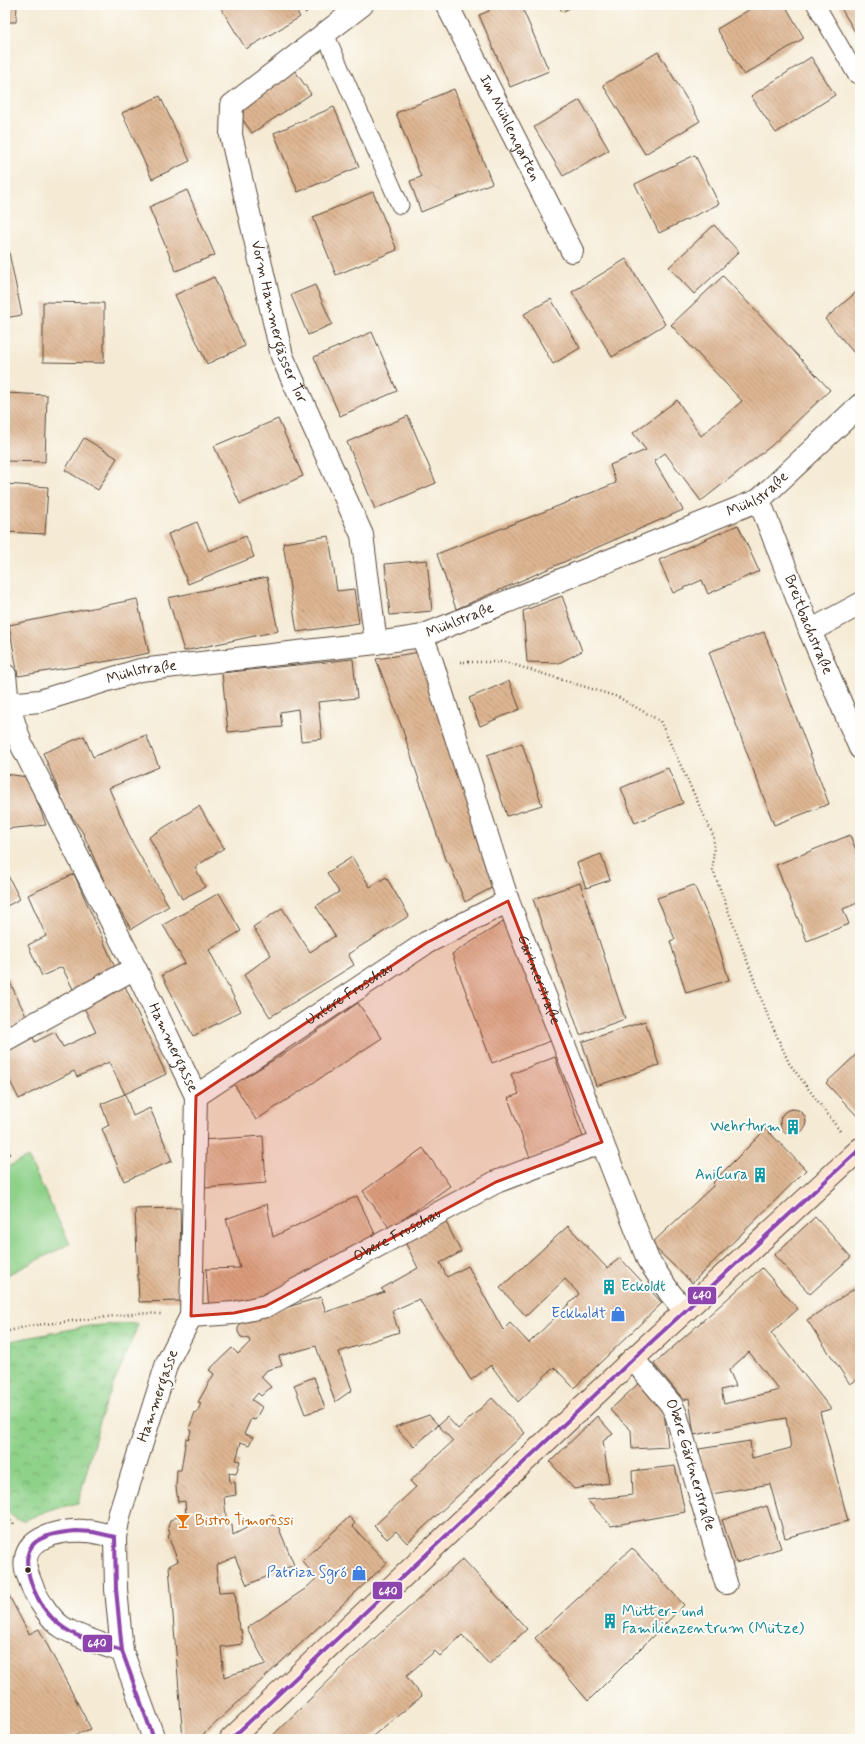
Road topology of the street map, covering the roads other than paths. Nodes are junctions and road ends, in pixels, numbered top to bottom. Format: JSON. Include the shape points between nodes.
{"nodes":[{"id":1,"x":362,"y":5,"type":"edge"},
{"id":2,"x":447,"y":5,"type":"edge"},
{"id":3,"x":816,"y":5,"type":"edge"},
{"id":4,"x":325,"y":34,"type":"junction"},
{"id":5,"x":856,"y":74,"type":"dead end"},
{"id":6,"x":400,"y":205,"type":"dead end"},
{"id":7,"x":572,"y":251,"type":"dead end"},
{"id":8,"x":860,"y":405,"type":"edge"},
{"id":9,"x":759,"y":500,"type":"junction"},
{"id":10,"x":860,"y":604,"type":"edge"},
{"id":11,"x":810,"y":631,"type":"junction"},
{"id":12,"x":422,"y":636,"type":"junction"},
{"id":13,"x":376,"y":644,"type":"junction"},
{"id":14,"x":5,"y":675,"type":"edge"},
{"id":15,"x":8,"y":704,"type":"junction"},
{"id":16,"x":13,"y":746,"type":"edge"},
{"id":17,"x":860,"y":748,"type":"edge"},
{"id":18,"x":508,"y":901,"type":"junction"},
{"id":19,"x":135,"y":968,"type":"junction"},
{"id":20,"x":5,"y":1040,"type":"edge"},
{"id":21,"x":196,"y":1096,"type":"junction"},
{"id":22,"x":602,"y":1142,"type":"junction"},
{"id":23,"x":858,"y":1151,"type":"edge"},
{"id":24,"x":685,"y":1311,"type":"junction"},
{"id":25,"x":191,"y":1316,"type":"junction"},
{"id":26,"x":634,"y":1358,"type":"junction"},
{"id":27,"x":115,"y":1537,"type":"junction"},
{"id":28,"x":726,"y":1583,"type":"dead end"},
{"id":29,"x":122,"y":1651,"type":"junction"},
{"id":30,"x":154,"y":1739,"type":"edge"},
{"id":31,"x":231,"y":1739,"type":"edge"}],
"edges":[{"from":1,"to":4,"type":"street","name":"Vorm Hammergässer Tor"},
{"from":2,"to":7,"type":"street","name":"Im Mühlengarten"},
{"from":3,"to":5,"type":"lane"},
{"from":4,"to":6,"type":"lane"},
{"from":4,"to":13,"type":"street","name":"Vorm Hammergässer Tor","via":[[232,105],[231,135],[282,356],[362,535]]},
{"from":8,"to":9,"type":"street","name":"Mühlstraße"},
{"from":9,"to":11,"type":"street","name":"Breitbachstraße"},
{"from":9,"to":12,"type":"street","name":"Mühlstraße"},
{"from":10,"to":11,"type":"street"},
{"from":11,"to":17,"type":"street","name":"Breitbachstraße"},
{"from":12,"to":13,"type":"street","name":"Mühlstraße"},
{"from":12,"to":18,"type":"street","name":"Gärtnerstraße"},
{"from":13,"to":15,"type":"street","name":"Mühlstraße","via":[[140,670],[40,700]]},
{"from":14,"to":15,"type":"street","name":"Hammergasse"},
{"from":15,"to":16,"type":"street","name":"Hammergasse"},
{"from":16,"to":19,"type":"street","name":"Hammergasse"},
{"from":18,"to":21,"type":"street","name":"Untere Froschau","via":[[426,943]]},
{"from":18,"to":22,"type":"street","name":"Gärtnerstraße"},
{"from":19,"to":20,"type":"street"},
{"from":19,"to":21,"type":"street","name":"Hammergasse"},
{"from":21,"to":25,"type":"street","name":"Hammergasse"},
{"from":22,"to":24,"type":"street","name":"Gärtnerstraße","via":[[648,1260]]},
{"from":22,"to":25,"type":"street","name":"Obere Froschau","via":[[496,1182],[266,1306],[234,1313]]},
{"from":23,"to":24,"type":"street"},
{"from":24,"to":26,"type":"street"},
{"from":25,"to":27,"type":"street","name":"Hammergasse","via":[[167,1363],[119,1516]]},
{"from":26,"to":28,"type":"street","name":"Obere Gärtnerstraße","via":[[676,1414]]},
{"from":26,"to":31,"type":"street"},
{"from":27,"to":29,"type":"street","name":"Hammergasse","via":[[116,1589]]},
{"from":27,"to":29,"type":"street","via":[[87,1531],[62,1532],[42,1537],[31,1545],[26,1555],[25,1568],[36,1594],[62,1627]]},
{"from":29,"to":30,"type":"street","name":"Hammergasse"}]}
